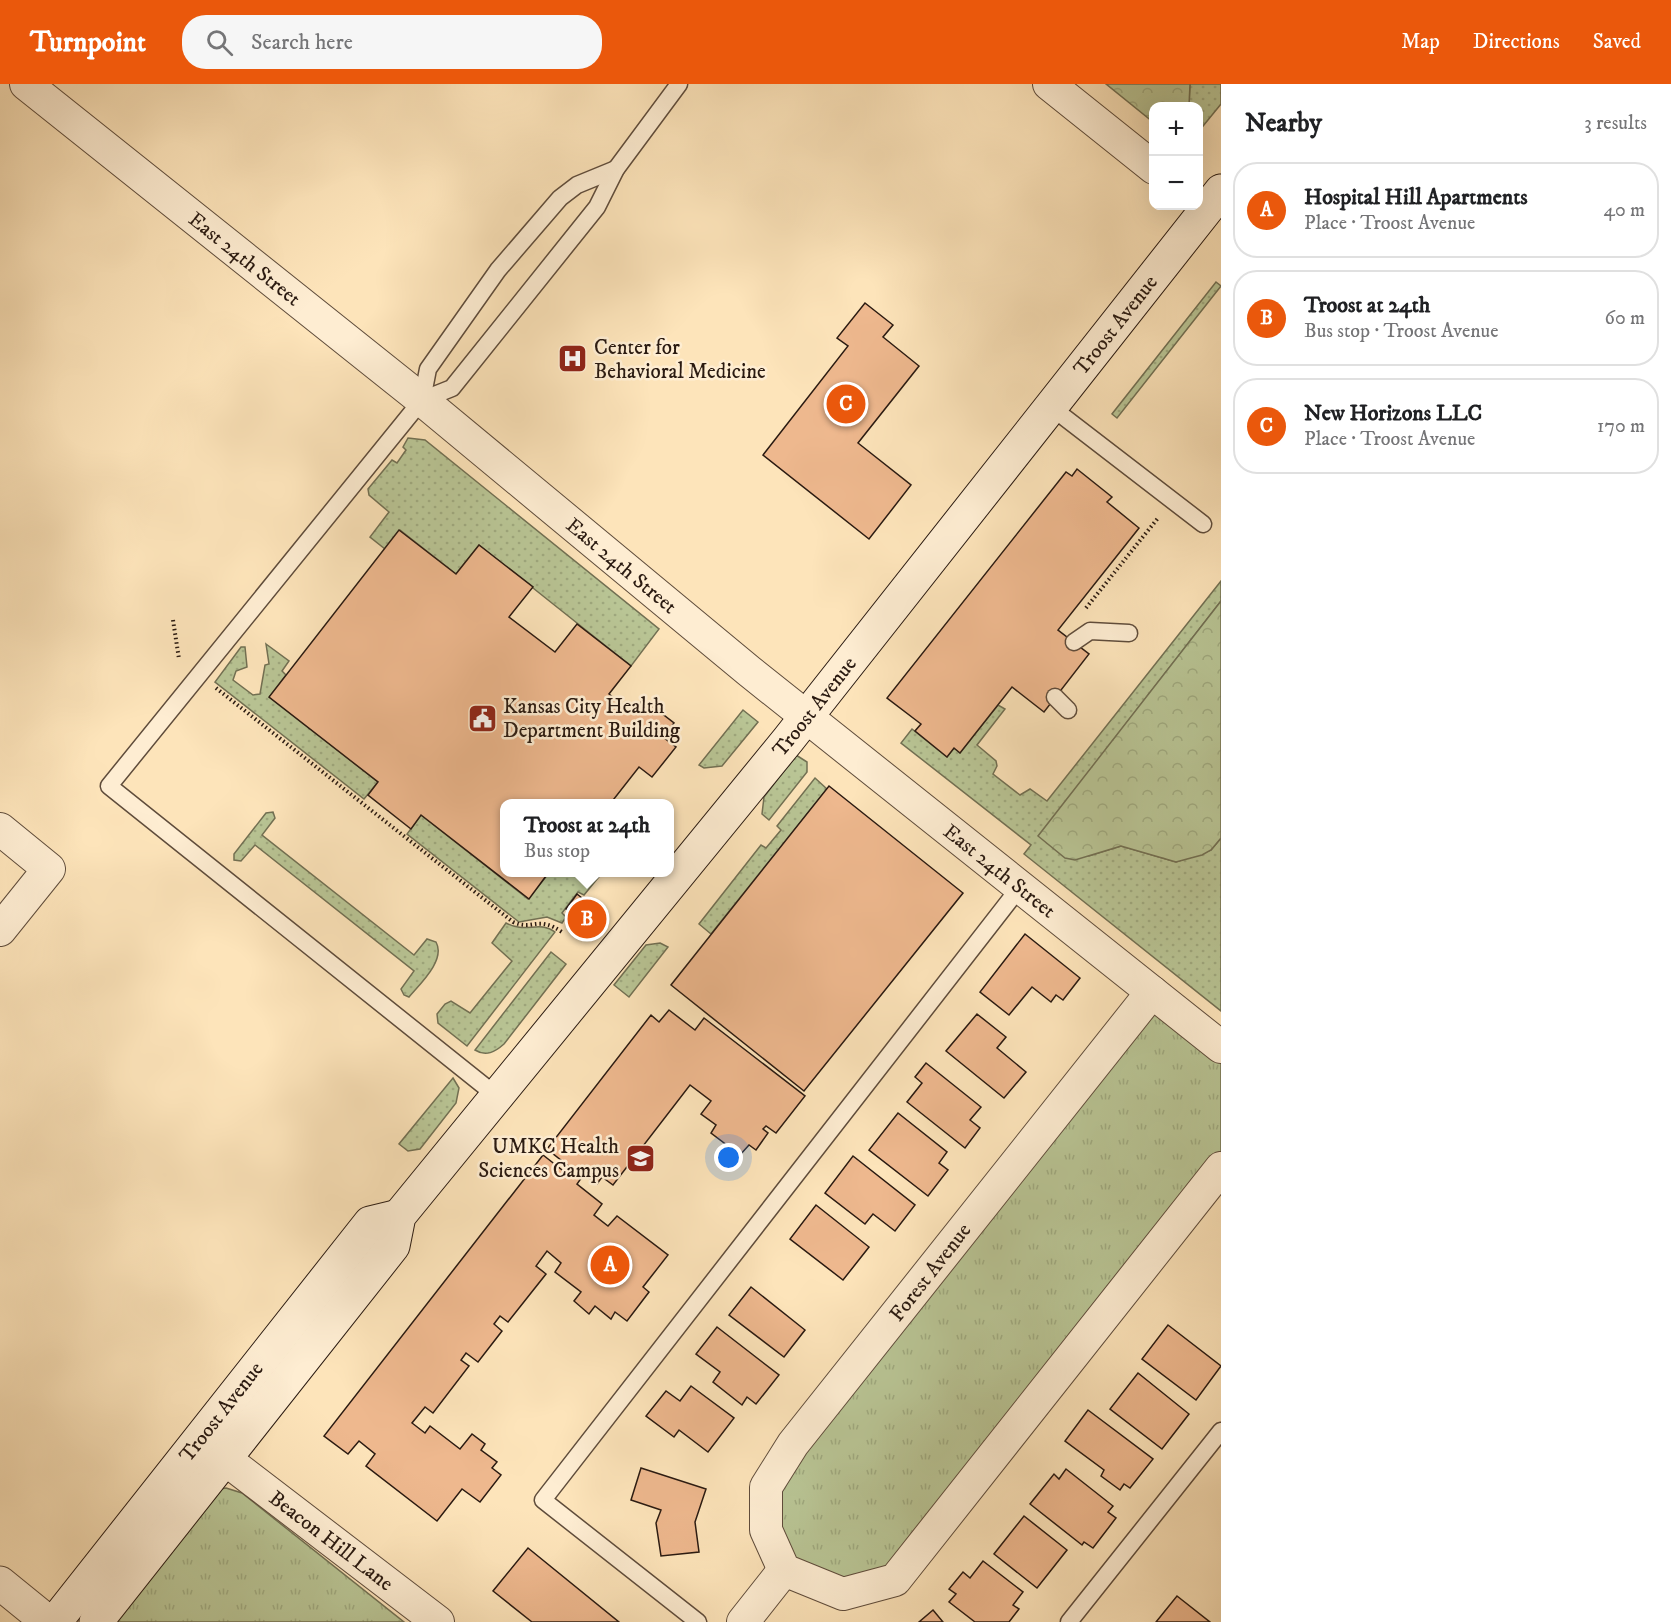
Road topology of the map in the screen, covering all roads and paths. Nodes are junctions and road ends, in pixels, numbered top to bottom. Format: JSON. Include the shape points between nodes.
{"nodes":[{"id":1,"x":26,"y":84,"type":"edge"},
{"id":2,"x":679,"y":84,"type":"edge"},
{"id":3,"x":1049,"y":84,"type":"edge"},
{"id":4,"x":1149,"y":164,"type":"edge"},
{"id":5,"x":616,"y":169,"type":"junction"},
{"id":6,"x":1208,"y":202,"type":"edge"},
{"id":7,"x":422,"y":400,"type":"junction"},
{"id":8,"x":1051,"y":407,"type":"junction"},
{"id":9,"x":1149,"y":511,"type":"dead end"},
{"id":10,"x":1203,"y":524,"type":"dead end"},
{"id":11,"x":1080,"y":615,"type":"dead end"},
{"id":12,"x":173,"y":620,"type":"dead end"},
{"id":13,"x":1129,"y":633,"type":"dead end"},
{"id":14,"x":1074,"y":642,"type":"dead end"},
{"id":15,"x":179,"y":659,"type":"dead end"},
{"id":16,"x":227,"y":697,"type":"dead end"},
{"id":17,"x":1055,"y":697,"type":"dead end"},
{"id":18,"x":1068,"y":710,"type":"dead end"},
{"id":19,"x":806,"y":717,"type":"junction"},
{"id":20,"x":0,"y":829,"type":"edge"},
{"id":21,"x":1020,"y":887,"type":"junction"},
{"id":22,"x":0,"y":930,"type":"edge"},
{"id":23,"x":562,"y":932,"type":"dead end"},
{"id":24,"x":1152,"y":992,"type":"junction"},
{"id":25,"x":1221,"y":1047,"type":"edge"},
{"id":26,"x":498,"y":1097,"type":"junction"},
{"id":27,"x":1221,"y":1168,"type":"edge"},
{"id":28,"x":399,"y":1216,"type":"junction"},
{"id":29,"x":1221,"y":1431,"type":"edge"},
{"id":30,"x":225,"y":1459,"type":"junction"},
{"id":31,"x":784,"y":1570,"type":"junction"},
{"id":32,"x":0,"y":1583,"type":"edge"},
{"id":33,"x":48,"y":1622,"type":"edge"},
{"id":34,"x":55,"y":1622,"type":"edge"},
{"id":35,"x":96,"y":1622,"type":"edge"},
{"id":36,"x":438,"y":1622,"type":"edge"},
{"id":37,"x":698,"y":1622,"type":"edge"},
{"id":38,"x":743,"y":1622,"type":"edge"},
{"id":39,"x":1069,"y":1622,"type":"edge"}],
"edges":[{"from":1,"to":7,"type":"street","name":"East 24th Street"},
{"from":2,"to":5,"type":"lane"},
{"from":3,"to":4,"type":"street"},
{"from":5,"to":7,"type":"lane","via":[[597,207],[452,388]]},
{"from":5,"to":7,"type":"lane","via":[[577,185],[560,198],[498,270],[428,369]]},
{"from":6,"to":8,"type":"main road","name":"Troost Avenue"},
{"from":7,"to":19,"type":"street","name":"East 24th Street"},
{"from":7,"to":26,"type":"lane","via":[[109,786]]},
{"from":8,"to":10,"type":"lane"},
{"from":8,"to":19,"type":"main road","name":"Troost Avenue"},
{"from":9,"to":11,"type":"path","via":[[1158,517]]},
{"from":12,"to":15,"type":"path"},
{"from":13,"to":14,"type":"lane","via":[[1090,631]]},
{"from":16,"to":23,"type":"path","via":[[513,922],[548,923]]},
{"from":17,"to":18,"type":"lane"},
{"from":19,"to":21,"type":"street","name":"East 24th Street"},
{"from":19,"to":26,"type":"main road","name":"Troost Avenue"},
{"from":20,"to":22,"type":"street","via":[[49,869]]},
{"from":21,"to":24,"type":"street","name":"East 24th Street"},
{"from":21,"to":37,"type":"lane","via":[[543,1500]]},
{"from":24,"to":25,"type":"street","name":"East 24th Street"},
{"from":24,"to":31,"type":"street","name":"Forest Avenue","via":[[793,1444],[766,1487],[766,1530]]},
{"from":26,"to":28,"type":"main road","name":"Troost Avenue"},
{"from":27,"to":31,"type":"street","via":[[895,1580],[843,1594]]},
{"from":28,"to":30,"type":"main road","name":"Troost Avenue","via":[[393,1246]]},
{"from":28,"to":34,"type":"main road","name":"Troost Avenue","via":[[370,1224]]},
{"from":29,"to":39,"type":"lane"},
{"from":30,"to":35,"type":"main road","name":"Troost Avenue"},
{"from":30,"to":36,"type":"street","name":"Beacon Hill Lane"},
{"from":31,"to":38,"type":"street"},
{"from":32,"to":33,"type":"main road"}]}
